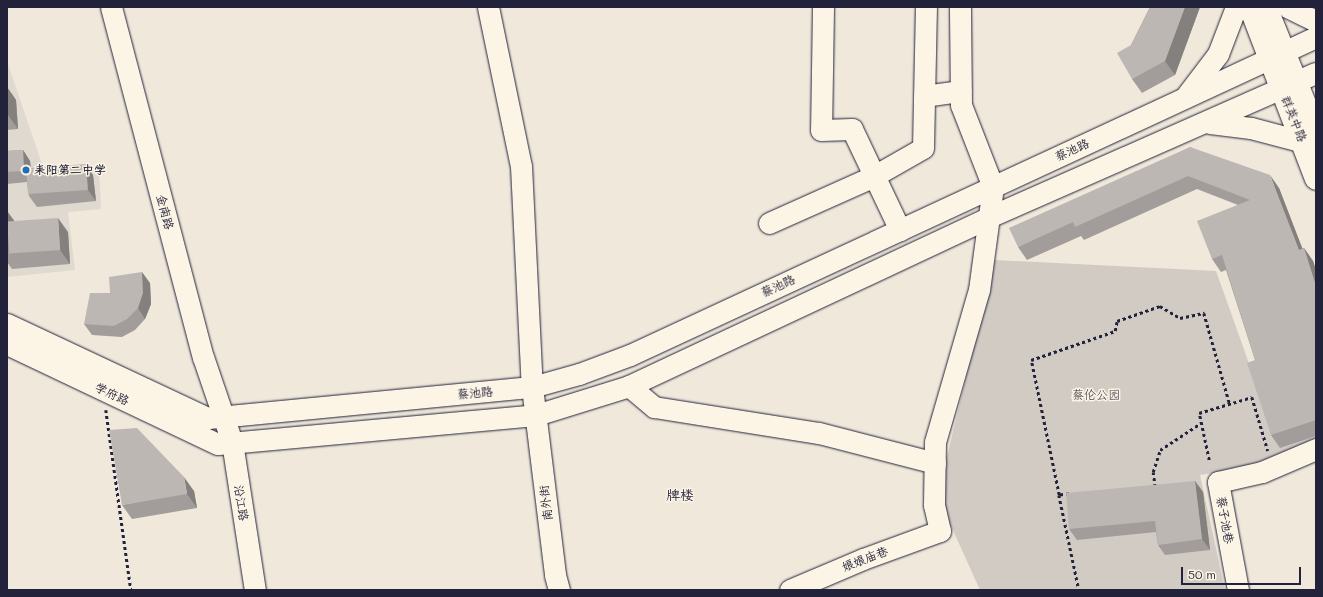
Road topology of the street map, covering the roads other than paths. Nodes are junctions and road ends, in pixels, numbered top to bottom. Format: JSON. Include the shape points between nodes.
{"nodes":[{"id":1,"x":103,"y":7,"type":"edge"},
{"id":2,"x":111,"y":7,"type":"edge"},
{"id":3,"x":488,"y":7,"type":"edge"},
{"id":4,"x":823,"y":7,"type":"edge"},
{"id":5,"x":926,"y":7,"type":"edge"},
{"id":6,"x":960,"y":7,"type":"edge"},
{"id":7,"x":1236,"y":7,"type":"edge"},
{"id":8,"x":1250,"y":7,"type":"edge"},
{"id":9,"x":1266,"y":7,"type":"edge"},
{"id":10,"x":1287,"y":7,"type":"edge"},
{"id":11,"x":1316,"y":21,"type":"edge"},
{"id":12,"x":1316,"y":37,"type":"edge"},
{"id":13,"x":1276,"y":56,"type":"junction"},
{"id":14,"x":1316,"y":73,"type":"edge"},
{"id":15,"x":1289,"y":87,"type":"junction"},
{"id":16,"x":961,"y":91,"type":"junction"},
{"id":17,"x":924,"y":96,"type":"junction"},
{"id":18,"x":1185,"y":98,"type":"junction"},
{"id":19,"x":1206,"y":122,"type":"junction"},
{"id":20,"x":1310,"y":137,"type":"edge"},
{"id":21,"x":874,"y":176,"type":"junction"},
{"id":22,"x":1316,"y":179,"type":"edge"},
{"id":23,"x":993,"y":187,"type":"junction"},
{"id":24,"x":990,"y":217,"type":"junction"},
{"id":25,"x":769,"y":223,"type":"dead end"},
{"id":26,"x":900,"y":230,"type":"junction"},
{"id":27,"x":7,"y":324,"type":"edge"},
{"id":28,"x":7,"y":344,"type":"edge"},
{"id":29,"x":629,"y":386,"type":"junction"},
{"id":30,"x":532,"y":388,"type":"junction"},
{"id":31,"x":536,"y":415,"type":"junction"},
{"id":32,"x":215,"y":417,"type":"junction"},
{"id":33,"x":225,"y":443,"type":"junction"},
{"id":34,"x":1316,"y":448,"type":"edge"},
{"id":35,"x":935,"y":463,"type":"junction"},
{"id":36,"x":242,"y":590,"type":"edge"},
{"id":37,"x":255,"y":590,"type":"edge"},
{"id":38,"x":559,"y":590,"type":"edge"},
{"id":39,"x":790,"y":590,"type":"edge"},
{"id":40,"x":1238,"y":590,"type":"edge"}],
"edges":[{"from":1,"to":32,"type":"street","name":"金南路"},
{"from":2,"to":32,"type":"street","name":"金南路","via":[[203,356]]},
{"from":3,"to":30,"type":"street","name":"南外街","via":[[521,166]]},
{"from":4,"to":21,"type":"street","via":[[821,130],[852,130]]},
{"from":5,"to":17,"type":"street"},
{"from":6,"to":16,"type":"street"},
{"from":7,"to":18,"type":"street","via":[[1218,54]]},
{"from":8,"to":13,"type":"main road"},
{"from":9,"to":13,"type":"main road"},
{"from":10,"to":11,"type":"street"},
{"from":12,"to":13,"type":"street","name":"蔡池路"},
{"from":13,"to":15,"type":"main road","name":"群英中路"},
{"from":13,"to":18,"type":"street","name":"蔡池路"},
{"from":14,"to":15,"type":"street"},
{"from":15,"to":19,"type":"street"},
{"from":15,"to":20,"type":"main road","name":"群英中路"},
{"from":16,"to":17,"type":"street"},
{"from":16,"to":23,"type":"street","via":[[961,105]]},
{"from":17,"to":21,"type":"street","via":[[923,148]]},
{"from":18,"to":23,"type":"street","name":"蔡池路"},
{"from":19,"to":20,"type":"street"},
{"from":19,"to":24,"type":"street"},
{"from":20,"to":22,"type":"main road","name":"群英中路"},
{"from":21,"to":25,"type":"street"},
{"from":21,"to":26,"type":"street"},
{"from":23,"to":24,"type":"street"},
{"from":23,"to":26,"type":"street","name":"蔡池路"},
{"from":24,"to":29,"type":"street"},
{"from":24,"to":35,"type":"street","via":[[979,290],[935,442]]},
{"from":26,"to":30,"type":"street","name":"蔡池路","via":[[630,355]]},
{"from":27,"to":32,"type":"street","name":"学府路"},
{"from":28,"to":33,"type":"street","name":"学府路","via":[[103,390]]},
{"from":29,"to":31,"type":"street"},
{"from":29,"to":35,"type":"street","via":[[654,407],[819,433]]},
{"from":30,"to":31,"type":"street","name":"南外街"},
{"from":30,"to":32,"type":"street","name":"蔡池路"},
{"from":31,"to":33,"type":"street"},
{"from":31,"to":38,"type":"street","name":"南外街","via":[[555,575]]},
{"from":32,"to":33,"type":"street","name":"沿江路"},
{"from":33,"to":36,"type":"street","name":"沿江路"},
{"from":33,"to":37,"type":"street","name":"沿江路"},
{"from":34,"to":40,"type":"street","name":"蔡子池巷","via":[[1262,472],[1218,482]]},
{"from":35,"to":39,"type":"street","name":"娘娘庙巷","via":[[934,505],[940,531],[863,559]]}]}
